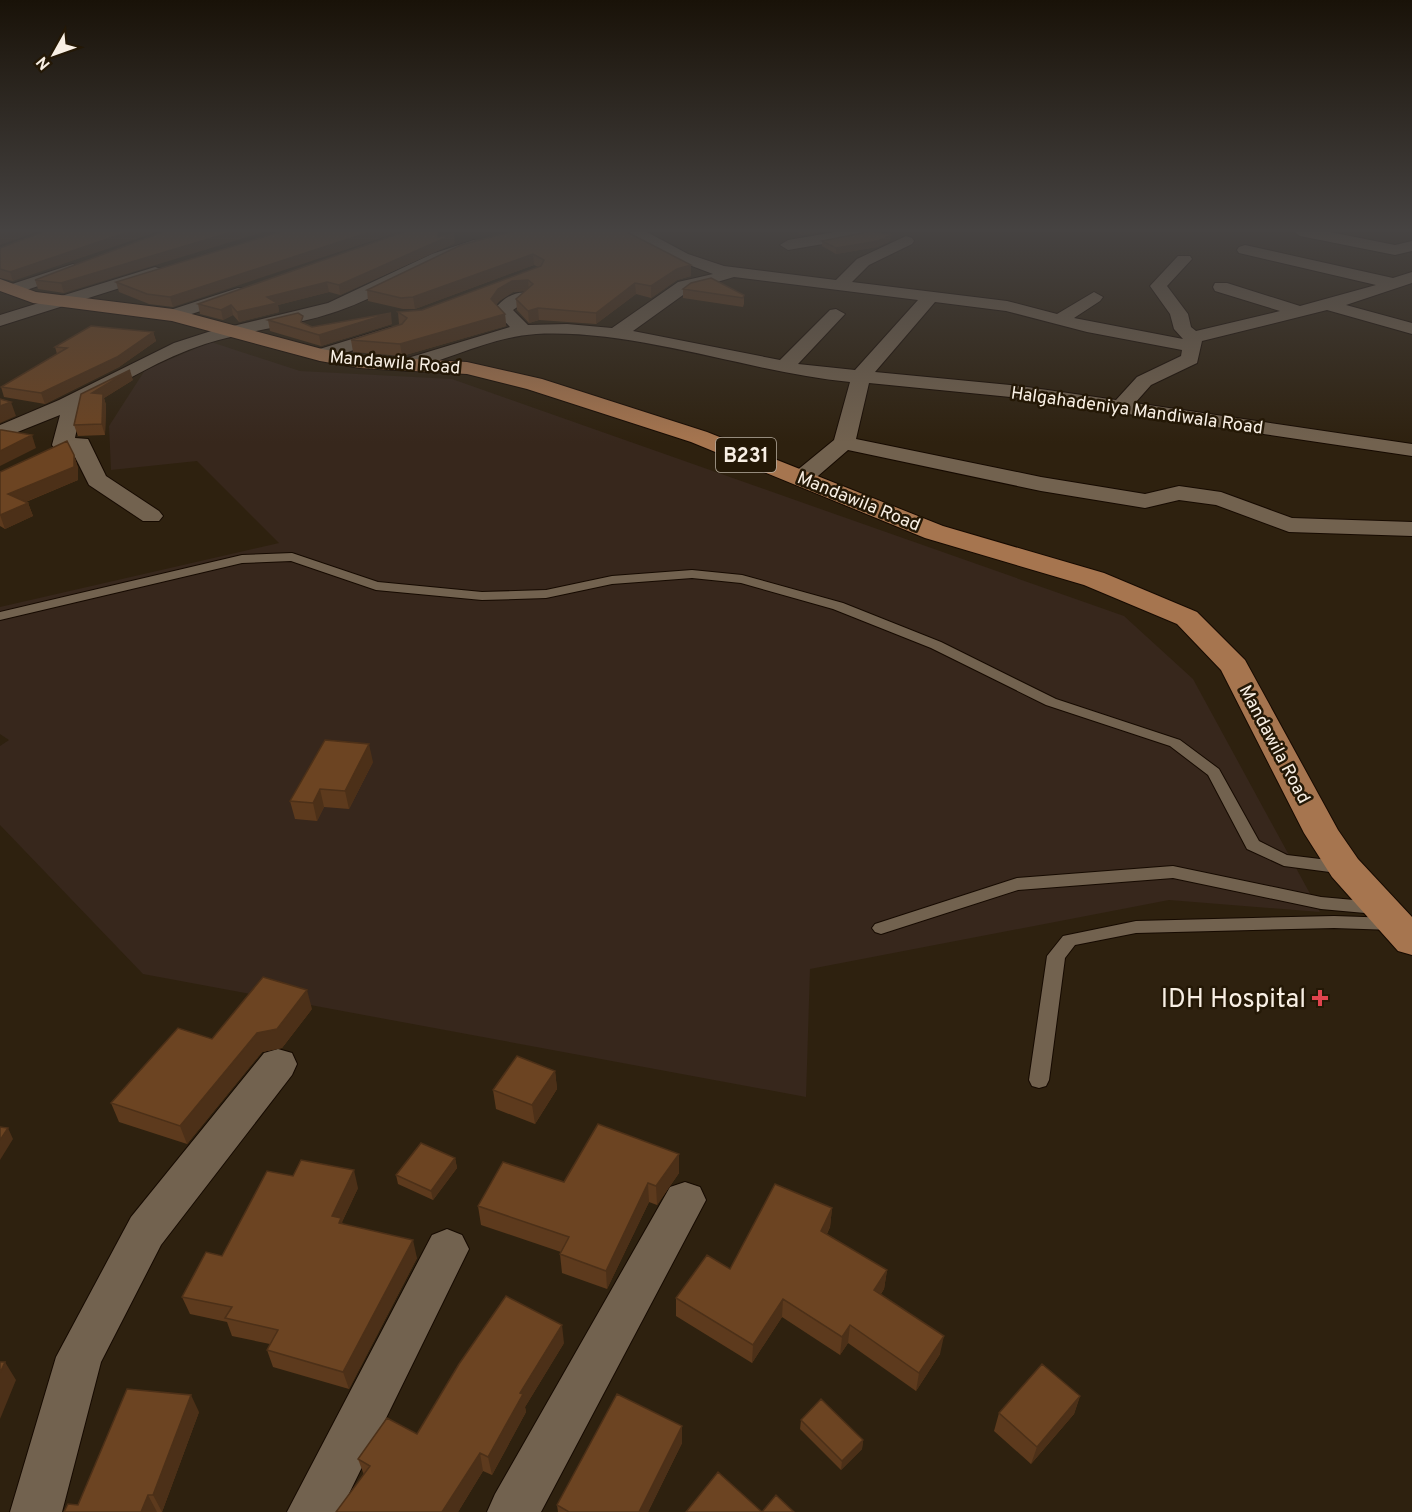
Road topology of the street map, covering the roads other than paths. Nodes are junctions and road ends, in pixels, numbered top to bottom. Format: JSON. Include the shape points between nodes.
{"nodes":[{"id":1,"x":10,"y":302,"type":"edge"},
{"id":2,"x":57,"y":302,"type":"edge"},
{"id":3,"x":64,"y":302,"type":"edge"},
{"id":4,"x":214,"y":302,"type":"edge"},
{"id":5,"x":347,"y":302,"type":"edge"},
{"id":6,"x":511,"y":302,"type":"edge"},
{"id":7,"x":662,"y":302,"type":"edge"},
{"id":8,"x":927,"y":302,"type":"edge"},
{"id":9,"x":974,"y":302,"type":"edge"},
{"id":10,"x":1087,"y":302,"type":"edge"},
{"id":11,"x":1170,"y":302,"type":"edge"},
{"id":12,"x":1267,"y":302,"type":"edge"},
{"id":13,"x":1344,"y":302,"type":"edge"},
{"id":14,"x":1332,"y":306,"type":"junction"},
{"id":15,"x":1300,"y":312,"type":"junction"},
{"id":16,"x":836,"y":314,"type":"dead end"},
{"id":17,"x":173,"y":315,"type":"junction"},
{"id":18,"x":374,"y":318,"type":"edge"},
{"id":19,"x":0,"y":320,"type":"edge"},
{"id":20,"x":1059,"y":320,"type":"junction"},
{"id":21,"x":328,"y":328,"type":"edge"},
{"id":22,"x":1412,"y":329,"type":"edge"},
{"id":23,"x":231,"y":330,"type":"junction"},
{"id":24,"x":523,"y":330,"type":"junction"},
{"id":25,"x":615,"y":334,"type":"junction"},
{"id":26,"x":266,"y":341,"type":"junction"},
{"id":27,"x":1192,"y":342,"type":"junction"},
{"id":28,"x":320,"y":355,"type":"junction"},
{"id":29,"x":405,"y":365,"type":"junction"},
{"id":30,"x":784,"y":367,"type":"junction"},
{"id":31,"x":861,"y":376,"type":"junction"},
{"id":32,"x":73,"y":401,"type":"junction"},
{"id":33,"x":1122,"y":406,"type":"junction"},
{"id":34,"x":11,"y":407,"type":"edge"},
{"id":35,"x":45,"y":412,"type":"junction"},
{"id":36,"x":0,"y":433,"type":"edge"},
{"id":37,"x":844,"y":443,"type":"junction"},
{"id":38,"x":1412,"y":450,"type":"edge"},
{"id":39,"x":803,"y":477,"type":"junction"},
{"id":40,"x":151,"y":516,"type":"dead end"},
{"id":41,"x":1412,"y":529,"type":"edge"},
{"id":42,"x":0,"y":616,"type":"edge"},
{"id":43,"x":1345,"y":868,"type":"junction"},
{"id":44,"x":1395,"y":924,"type":"edge"},
{"id":45,"x":881,"y":928,"type":"dead end"},
{"id":46,"x":278,"y":1064,"type":"dead end"},
{"id":47,"x":1039,"y":1080,"type":"dead end"},
{"id":48,"x":685,"y":1200,"type":"dead end"},
{"id":49,"x":447,"y":1250,"type":"dead end"},
{"id":50,"x":36,"y":1512,"type":"edge"},
{"id":51,"x":313,"y":1512,"type":"edge"},
{"id":52,"x":513,"y":1512,"type":"edge"}],
"edges":[{"from":1,"to":19,"type":"street"},
{"from":2,"to":19,"type":"street"},
{"from":3,"to":17,"type":"main road","name":"Mandawila Road","number":"B231"},
{"from":4,"to":17,"type":"street"},
{"from":5,"to":23,"type":"street"},
{"from":6,"to":24,"type":"street","via":[[502,310]]},
{"from":7,"to":25,"type":"street"},
{"from":8,"to":31,"type":"street"},
{"from":9,"to":20,"type":"street"},
{"from":10,"to":20,"type":"street"},
{"from":11,"to":27,"type":"street"},
{"from":12,"to":15,"type":"street"},
{"from":13,"to":14,"type":"street"},
{"from":14,"to":15,"type":"street"},
{"from":14,"to":22,"type":"street"},
{"from":15,"to":27,"type":"street","via":[[1258,319]]},
{"from":16,"to":30,"type":"street"},
{"from":17,"to":23,"type":"main road","name":"Mandawila Road","number":"B231"},
{"from":18,"to":28,"type":"street","via":[[401,322]]},
{"from":20,"to":27,"type":"street"},
{"from":21,"to":26,"type":"street"},
{"from":23,"to":26,"type":"main road","name":"Mandawila Road","number":"B231"},
{"from":23,"to":32,"type":"street","via":[[114,376]]},
{"from":24,"to":25,"type":"street","name":"Halgahadeniya Mandiwala Road"},
{"from":24,"to":29,"type":"street","name":"Halgahadeniya Mandiwala Road"},
{"from":25,"to":30,"type":"street","name":"Halgahadeniya Mandiwala Road"},
{"from":26,"to":28,"type":"main road","name":"Mandawila Road","number":"B231"},
{"from":27,"to":33,"type":"street","via":[[1190,359],[1144,381]]},
{"from":28,"to":29,"type":"main road","name":"Mandawila Road","number":"B231"},
{"from":29,"to":39,"type":"main road","name":"Mandawila Road","number":"B231","via":[[467,368],[534,384],[699,437]]},
{"from":30,"to":31,"type":"street","name":"Halgahadeniya Mandiwala Road"},
{"from":31,"to":33,"type":"street","name":"Halgahadeniya Mandiwala Road"},
{"from":31,"to":37,"type":"street"},
{"from":32,"to":35,"type":"street"},
{"from":32,"to":40,"type":"street","via":[[55,450],[80,444],[97,480]]},
{"from":33,"to":38,"type":"street","name":"Halgahadeniya Mandiwala Road"},
{"from":34,"to":35,"type":"street"},
{"from":35,"to":36,"type":"street"},
{"from":37,"to":39,"type":"street"},
{"from":37,"to":41,"type":"street","via":[[1145,501],[1179,493],[1221,499],[1289,525]]},
{"from":39,"to":43,"type":"main road","name":"Mandawila Road","number":"B231","via":[[934,532],[1094,579],[1187,618],[1234,666],[1322,833]]},
{"from":42,"to":43,"type":"lane","via":[[242,559],[292,557],[375,586],[482,596],[546,594],[612,580],[692,574],[742,579],[838,606],[936,645],[1051,702],[1175,743],[1214,772],[1253,844],[1284,860]]},
{"from":43,"to":44,"type":"main road","name":"Mandawila Road","number":"B231"},
{"from":44,"to":45,"type":"lane","via":[[1321,903],[1173,872],[1017,884]]},
{"from":44,"to":47,"type":"lane","via":[[1136,927],[1069,940],[1056,956]]},
{"from":46,"to":50,"type":"street","via":[[146,1231],[79,1357]]},
{"from":48,"to":52,"type":"street"},
{"from":49,"to":51,"type":"street"}]}
